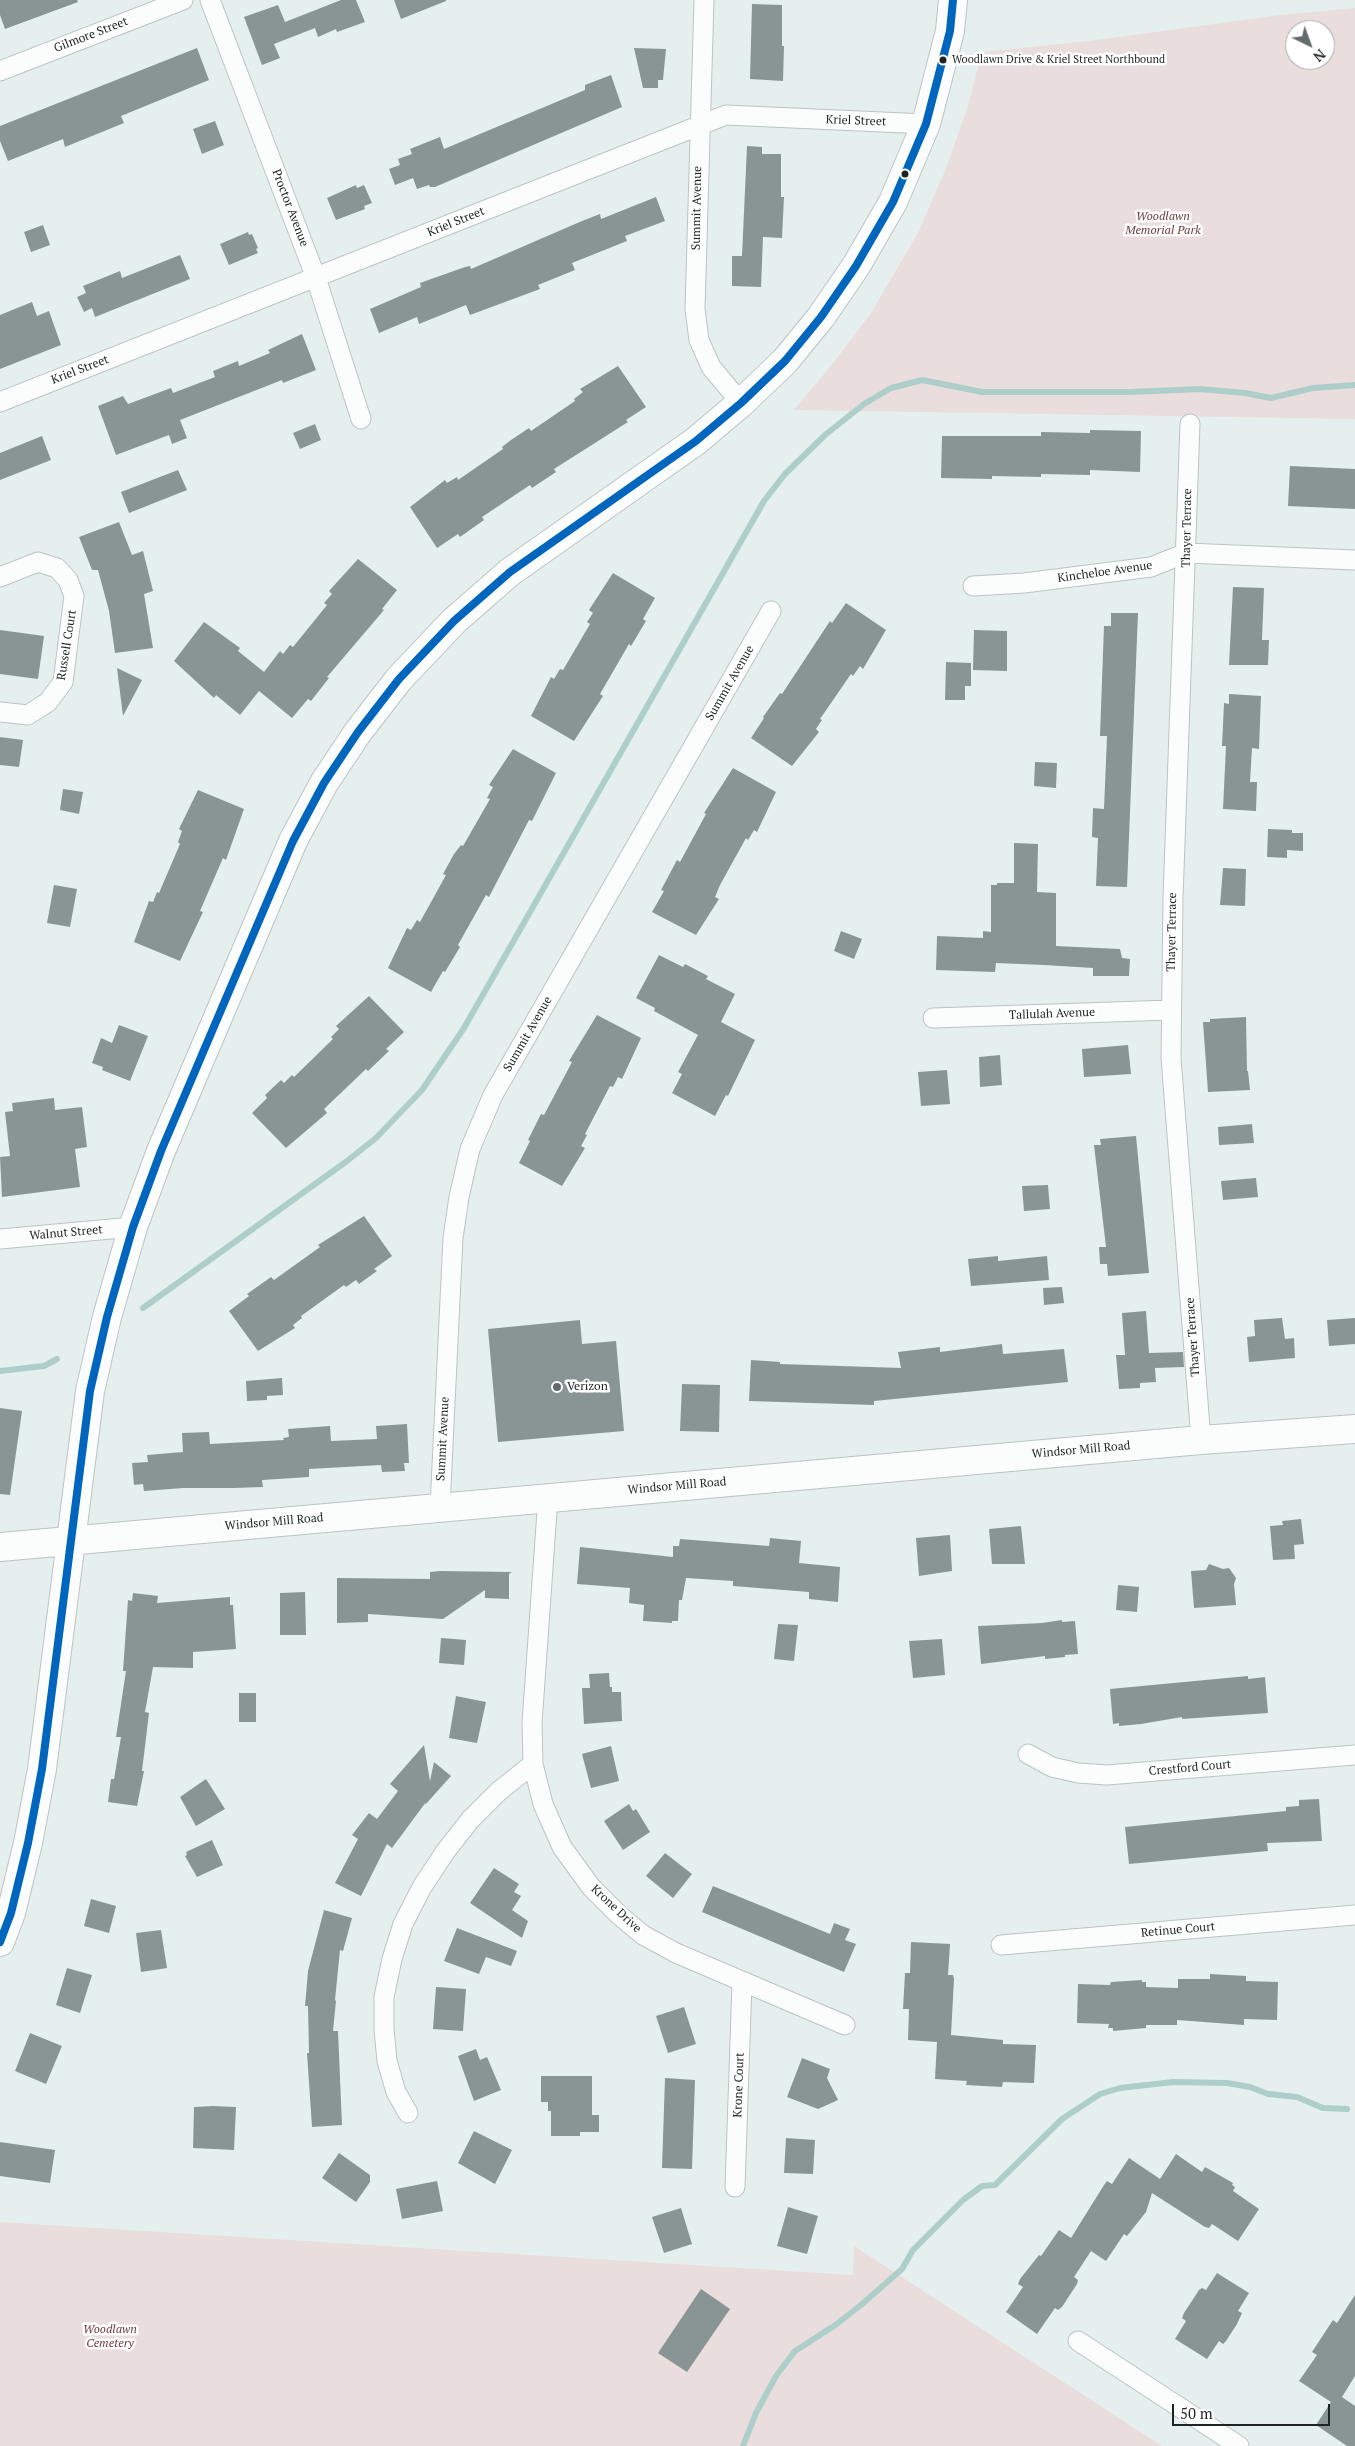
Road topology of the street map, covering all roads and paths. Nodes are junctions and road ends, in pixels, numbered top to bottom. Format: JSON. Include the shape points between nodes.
{"nodes":[{"id":1,"x":182,"y":0,"type":"edge"},
{"id":2,"x":210,"y":0,"type":"edge"},
{"id":3,"x":704,"y":0,"type":"edge"},
{"id":4,"x":953,"y":0,"type":"edge"},
{"id":5,"x":0,"y":71,"type":"edge"},
{"id":6,"x":926,"y":124,"type":"junction"},
{"id":7,"x":699,"y":125,"type":"junction"},
{"id":8,"x":316,"y":278,"type":"junction"},
{"id":9,"x":0,"y":402,"type":"edge"},
{"id":10,"x":742,"y":403,"type":"junction"},
{"id":11,"x":361,"y":419,"type":"dead end"},
{"id":12,"x":1190,"y":424,"type":"dead end"},
{"id":13,"x":1186,"y":553,"type":"junction"},
{"id":14,"x":1355,"y":560,"type":"edge"},
{"id":15,"x":0,"y":577,"type":"edge"},
{"id":16,"x":973,"y":586,"type":"dead end"},
{"id":17,"x":771,"y":611,"type":"dead end"},
{"id":18,"x":0,"y":712,"type":"edge"},
{"id":19,"x":1171,"y":1010,"type":"junction"},
{"id":20,"x":934,"y":1018,"type":"dead end"},
{"id":21,"x":133,"y":1228,"type":"junction"},
{"id":22,"x":0,"y":1239,"type":"edge"},
{"id":23,"x":1355,"y":1429,"type":"edge"},
{"id":24,"x":1201,"y":1440,"type":"junction"},
{"id":25,"x":548,"y":1497,"type":"junction"},
{"id":26,"x":440,"y":1507,"type":"junction"},
{"id":27,"x":72,"y":1540,"type":"junction"},
{"id":28,"x":0,"y":1547,"type":"edge"},
{"id":29,"x":1028,"y":1754,"type":"dead end"},
{"id":30,"x":1355,"y":1755,"type":"edge"},
{"id":31,"x":533,"y":1764,"type":"junction"},
{"id":32,"x":1355,"y":1915,"type":"edge"},
{"id":33,"x":0,"y":1942,"type":"edge"},
{"id":34,"x":1001,"y":1945,"type":"dead end"},
{"id":35,"x":742,"y":1983,"type":"junction"},
{"id":36,"x":845,"y":2025,"type":"dead end"},
{"id":37,"x":408,"y":2113,"type":"dead end"},
{"id":38,"x":735,"y":2187,"type":"dead end"},
{"id":39,"x":1078,"y":2341,"type":"dead end"},
{"id":40,"x":1239,"y":2446,"type":"edge"}],
"edges":[{"from":1,"to":5,"type":"street","name":"Gilmore Street"},
{"from":2,"to":8,"type":"street","name":"Proctor Avenue"},
{"from":3,"to":7,"type":"street","name":"Summit Avenue"},
{"from":4,"to":6,"type":"main road","via":[[948,40]]},
{"from":6,"to":7,"type":"street","name":"Kriel Street","via":[[726,115]]},
{"from":6,"to":10,"type":"main road","via":[[893,202],[856,266],[785,361]]},
{"from":7,"to":8,"type":"street","name":"Kriel Street"},
{"from":7,"to":10,"type":"street","name":"Summit Avenue","via":[[695,309],[700,340],[711,367]]},
{"from":8,"to":9,"type":"street","name":"Kriel Street"},
{"from":8,"to":11,"type":"street","name":"Proctor Avenue"},
{"from":10,"to":21,"type":"main road","via":[[696,441],[503,578],[454,621],[399,679],[358,732],[324,783],[293,841],[161,1151]]},
{"from":12,"to":13,"type":"street","name":"Thayer Terrace"},
{"from":13,"to":14,"type":"street","name":"Kincheloe Avenue"},
{"from":13,"to":16,"type":"street","name":"Kincheloe Avenue","via":[[1151,567]]},
{"from":13,"to":19,"type":"street","name":"Thayer Terrace"},
{"from":15,"to":18,"type":"street","name":"Russell Court","via":[[38,562],[57,568],[68,580],[74,596],[63,682],[48,702],[28,715]]},
{"from":17,"to":26,"type":"street","name":"Summit Avenue","via":[[493,1096],[470,1148],[453,1238]]},
{"from":19,"to":20,"type":"street","name":"Tallulah Avenue"},
{"from":19,"to":24,"type":"street","name":"Thayer Terrace","via":[[1171,1058]]},
{"from":21,"to":22,"type":"street","name":"Walnut Street"},
{"from":21,"to":27,"type":"main road","via":[[107,1316],[90,1391]]},
{"from":23,"to":24,"type":"main road","name":"Windsor Mill Road"},
{"from":24,"to":25,"type":"main road","name":"Windsor Mill Road"},
{"from":25,"to":26,"type":"main road","name":"Windsor Mill Road"},
{"from":25,"to":31,"type":"street","name":"Krone Drive","via":[[532,1723]]},
{"from":26,"to":27,"type":"main road","name":"Windsor Mill Road"},
{"from":27,"to":28,"type":"main road","name":"Windsor Mill Road"},
{"from":27,"to":33,"type":"main road","via":[[42,1769],[26,1852],[11,1913]]},
{"from":29,"to":30,"type":"street","name":"Crestford Court","via":[[1052,1768],[1107,1775]]},
{"from":31,"to":35,"type":"street","name":"Krone Drive","via":[[543,1804],[562,1847],[591,1887],[643,1935]]},
{"from":31,"to":37,"type":"street","via":[[470,1820],[422,1886],[404,1924],[384,1997],[384,2029],[387,2061],[396,2092]]},
{"from":32,"to":34,"type":"street","name":"Retinue Court"},
{"from":35,"to":36,"type":"street","name":"Krone Drive"},
{"from":35,"to":38,"type":"street","name":"Krone Court"},
{"from":39,"to":40,"type":"street"}]}
